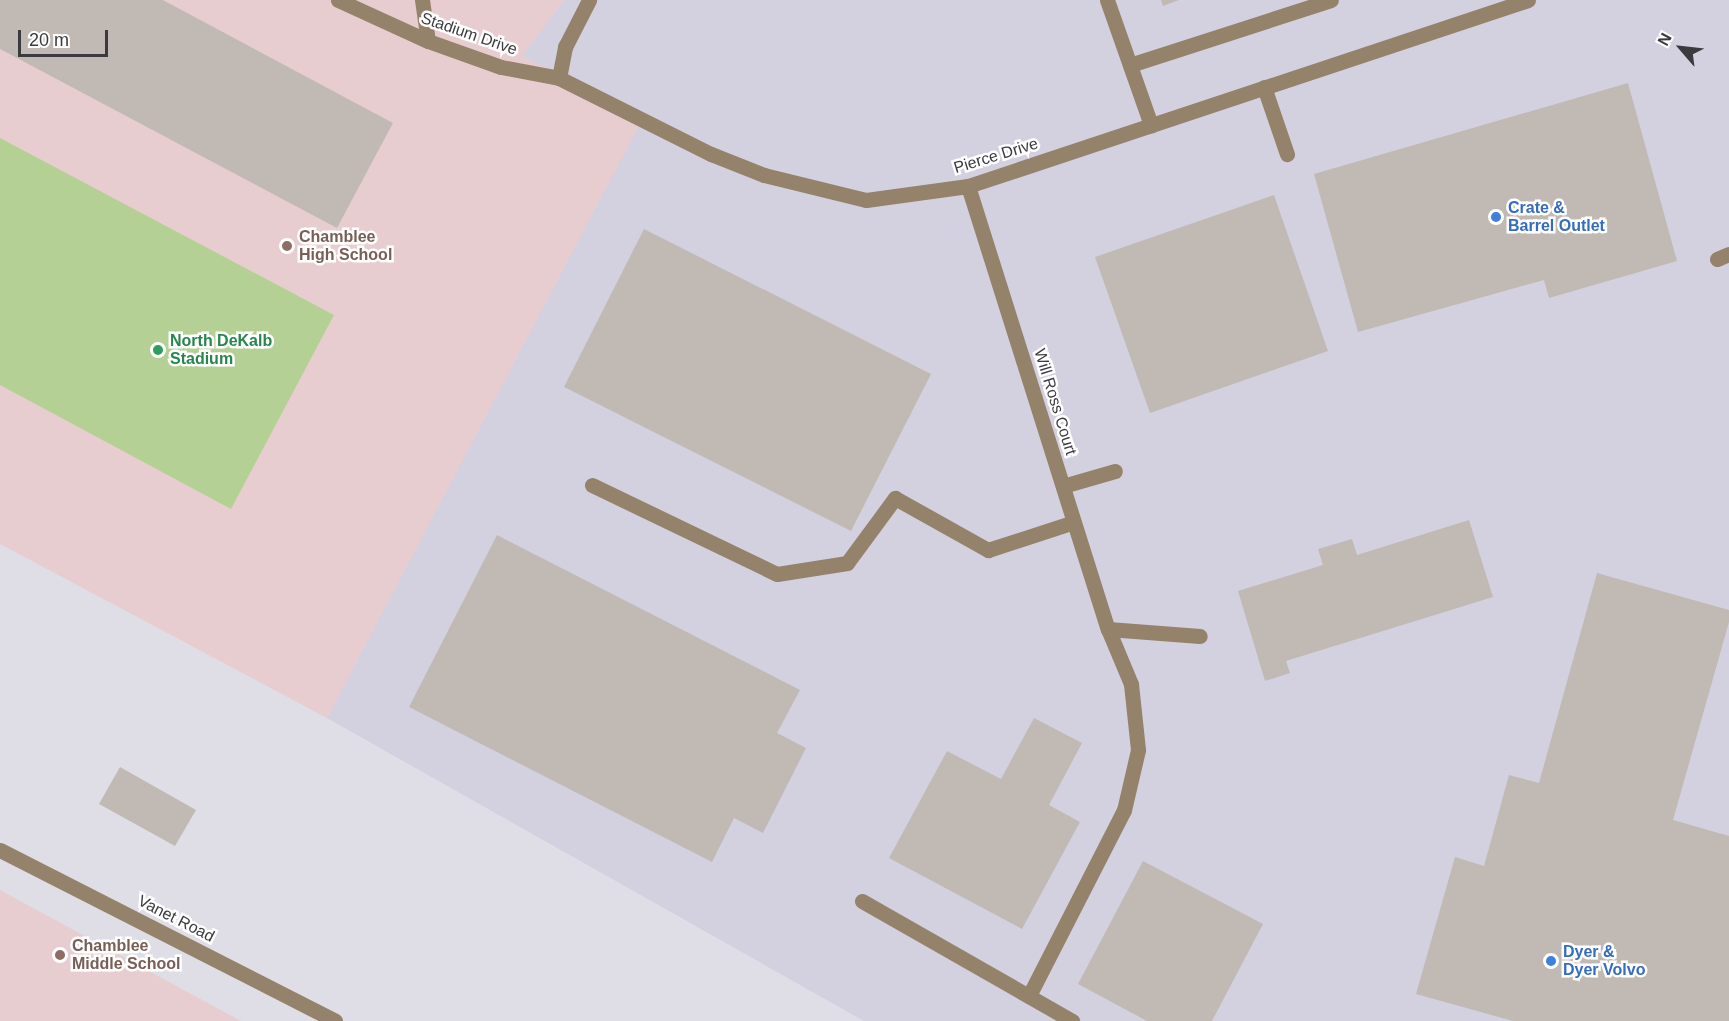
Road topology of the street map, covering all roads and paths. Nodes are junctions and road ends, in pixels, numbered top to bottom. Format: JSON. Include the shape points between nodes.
{"nodes":[{"id":1,"x":338,"y":0,"type":"edge"},
{"id":2,"x":422,"y":0,"type":"edge"},
{"id":3,"x":589,"y":0,"type":"edge"},
{"id":4,"x":1107,"y":0,"type":"edge"},
{"id":5,"x":1331,"y":0,"type":"edge"},
{"id":6,"x":1528,"y":0,"type":"edge"},
{"id":7,"x":428,"y":40,"type":"junction"},
{"id":8,"x":1130,"y":65,"type":"junction"},
{"id":9,"x":559,"y":78,"type":"junction"},
{"id":10,"x":1264,"y":87,"type":"junction"},
{"id":11,"x":1151,"y":125,"type":"junction"},
{"id":12,"x":1287,"y":154,"type":"dead end"},
{"id":13,"x":968,"y":186,"type":"junction"},
{"id":14,"x":1115,"y":471,"type":"dead end"},
{"id":15,"x":592,"y":485,"type":"dead end"},
{"id":16,"x":1063,"y":486,"type":"junction"},
{"id":17,"x":1074,"y":522,"type":"junction"},
{"id":18,"x":1108,"y":629,"type":"junction"},
{"id":19,"x":1200,"y":636,"type":"dead end"},
{"id":20,"x":0,"y":850,"type":"edge"},
{"id":21,"x":862,"y":901,"type":"dead end"},
{"id":22,"x":1029,"y":996,"type":"junction"},
{"id":23,"x":335,"y":1021,"type":"edge"},
{"id":24,"x":1072,"y":1021,"type":"edge"}],
"edges":[{"from":1,"to":7,"type":"street","name":"Stadium Drive"},
{"from":2,"to":7,"type":"street"},
{"from":3,"to":9,"type":"street","via":[[565,47]]},
{"from":4,"to":8,"type":"street"},
{"from":5,"to":8,"type":"street"},
{"from":6,"to":10,"type":"street","name":"Pierce Drive"},
{"from":7,"to":9,"type":"street","name":"Stadium Drive","via":[[501,67]]},
{"from":8,"to":11,"type":"street"},
{"from":9,"to":13,"type":"street","name":"Pierce Drive","via":[[711,154],[810,189],[866,200]]},
{"from":10,"to":11,"type":"street","name":"Pierce Drive"},
{"from":10,"to":12,"type":"street"},
{"from":11,"to":13,"type":"street","name":"Pierce Drive"},
{"from":13,"to":16,"type":"street","name":"Will Ross Court"},
{"from":14,"to":16,"type":"street"},
{"from":15,"to":17,"type":"street","via":[[777,574],[847,563],[895,498],[988,550]]},
{"from":16,"to":17,"type":"street","name":"Will Ross Court"},
{"from":17,"to":18,"type":"street","name":"Will Ross Court"},
{"from":18,"to":19,"type":"street"},
{"from":18,"to":22,"type":"street","name":"Will Ross Court","via":[[1131,684],[1138,750],[1124,810]]},
{"from":20,"to":23,"type":"street","name":"Vanet Road"},
{"from":21,"to":22,"type":"street"},
{"from":22,"to":24,"type":"street"}]}
